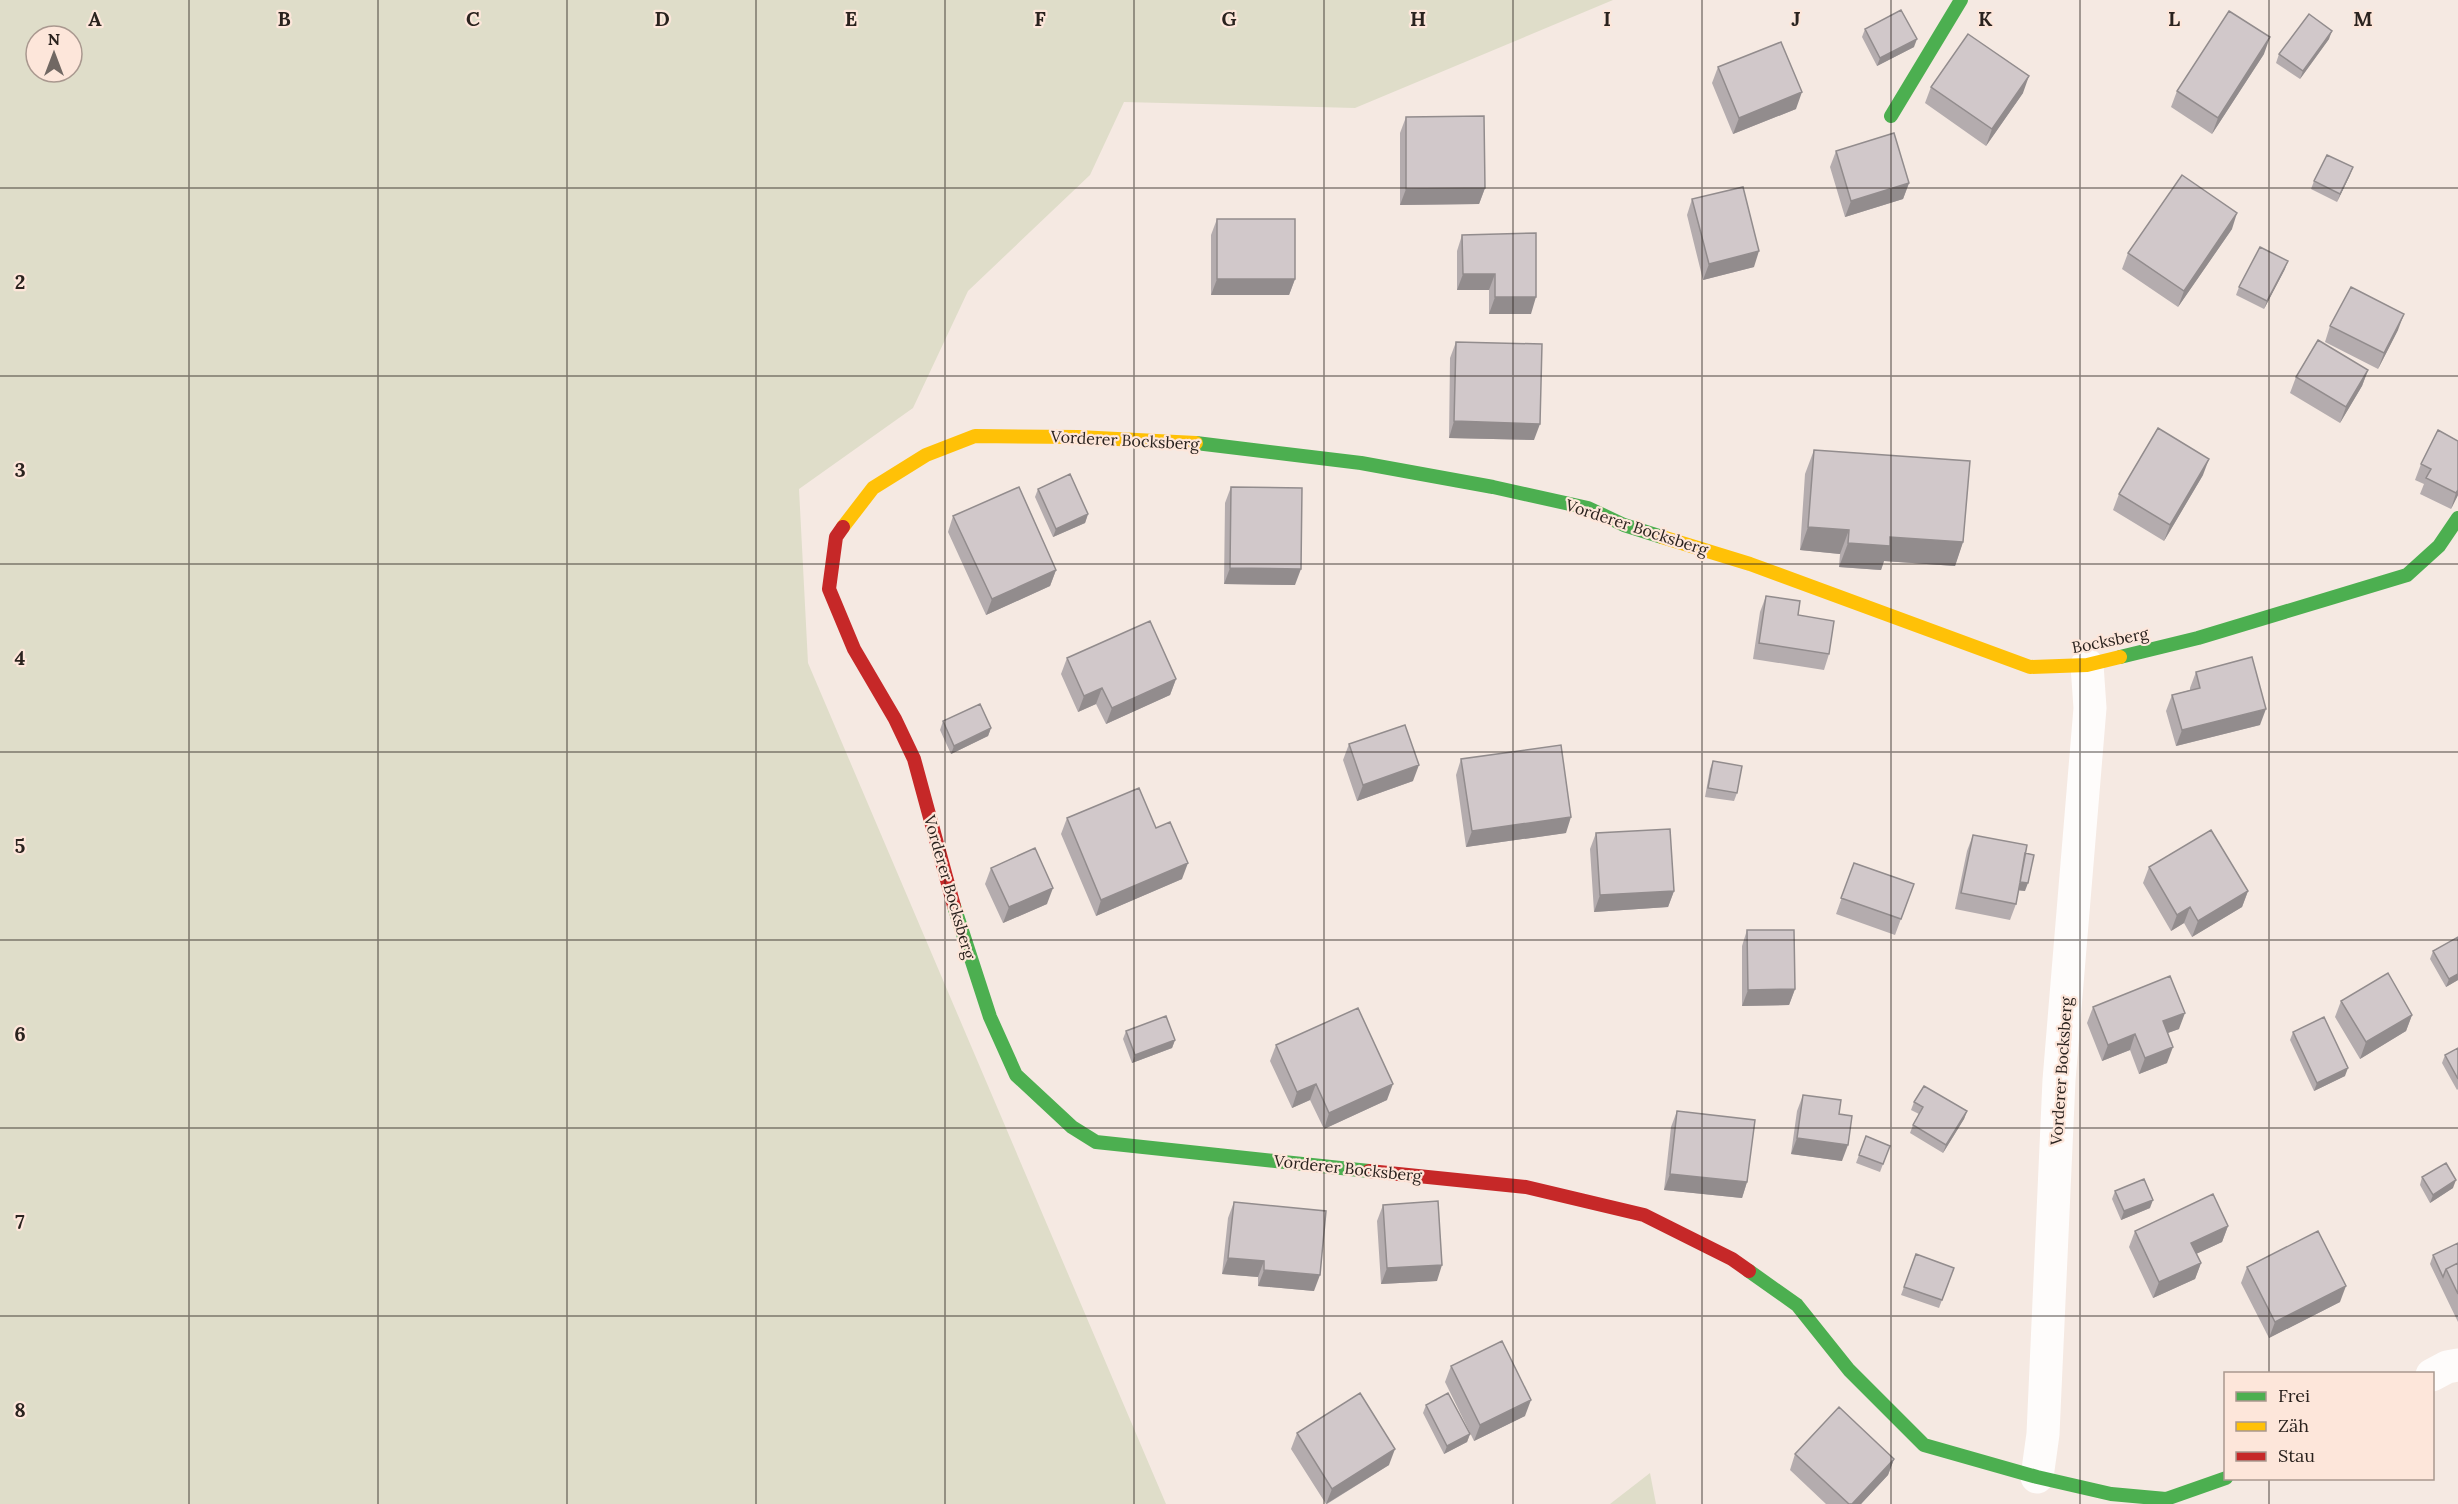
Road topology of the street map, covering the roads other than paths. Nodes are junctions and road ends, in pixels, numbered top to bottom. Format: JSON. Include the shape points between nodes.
{"nodes":[{"id":1,"x":1961,"y":0,"type":"edge"},
{"id":2,"x":1892,"y":116,"type":"dead end"},
{"id":3,"x":2458,"y":518,"type":"edge"},
{"id":4,"x":1750,"y":564,"type":"joint"},
{"id":5,"x":2087,"y":665,"type":"junction"},
{"id":6,"x":2458,"y":1365,"type":"edge"},
{"id":7,"x":2434,"y":1374,"type":"edge"},
{"id":8,"x":2037,"y":1477,"type":"junction"},
{"id":9,"x":2224,"y":1480,"type":"edge"}],
"edges":[{"from":1,"to":2,"type":"street"},
{"from":3,"to":5,"type":"street","name":"Bocksberg","via":[[2439,546],[2407,575],[2198,638]]},
{"from":4,"to":5,"type":"street","name":"Bocksberg","via":[[2030,667]]},
{"from":4,"to":8,"type":"street","name":"Vorderer Bocksberg","via":[[1624,525],[1588,508],[1361,463],[1190,442],[975,436],[926,455],[873,488],[836,537],[829,589],[854,649],[914,759],[953,904],[990,1017],[1016,1075],[1072,1127],[1096,1142],[1526,1187],[1644,1215],[1732,1259],[1797,1305],[1849,1370],[1924,1445]]},
{"from":5,"to":8,"type":"street","name":"Vorderer Bocksberg","via":[[2090,708],[2059,1080],[2043,1434]]},
{"from":6,"to":7,"type":"street"},
{"from":8,"to":9,"type":"street","name":"Vorderer Bocksberg","via":[[2111,1494],[2166,1499]]}]}
